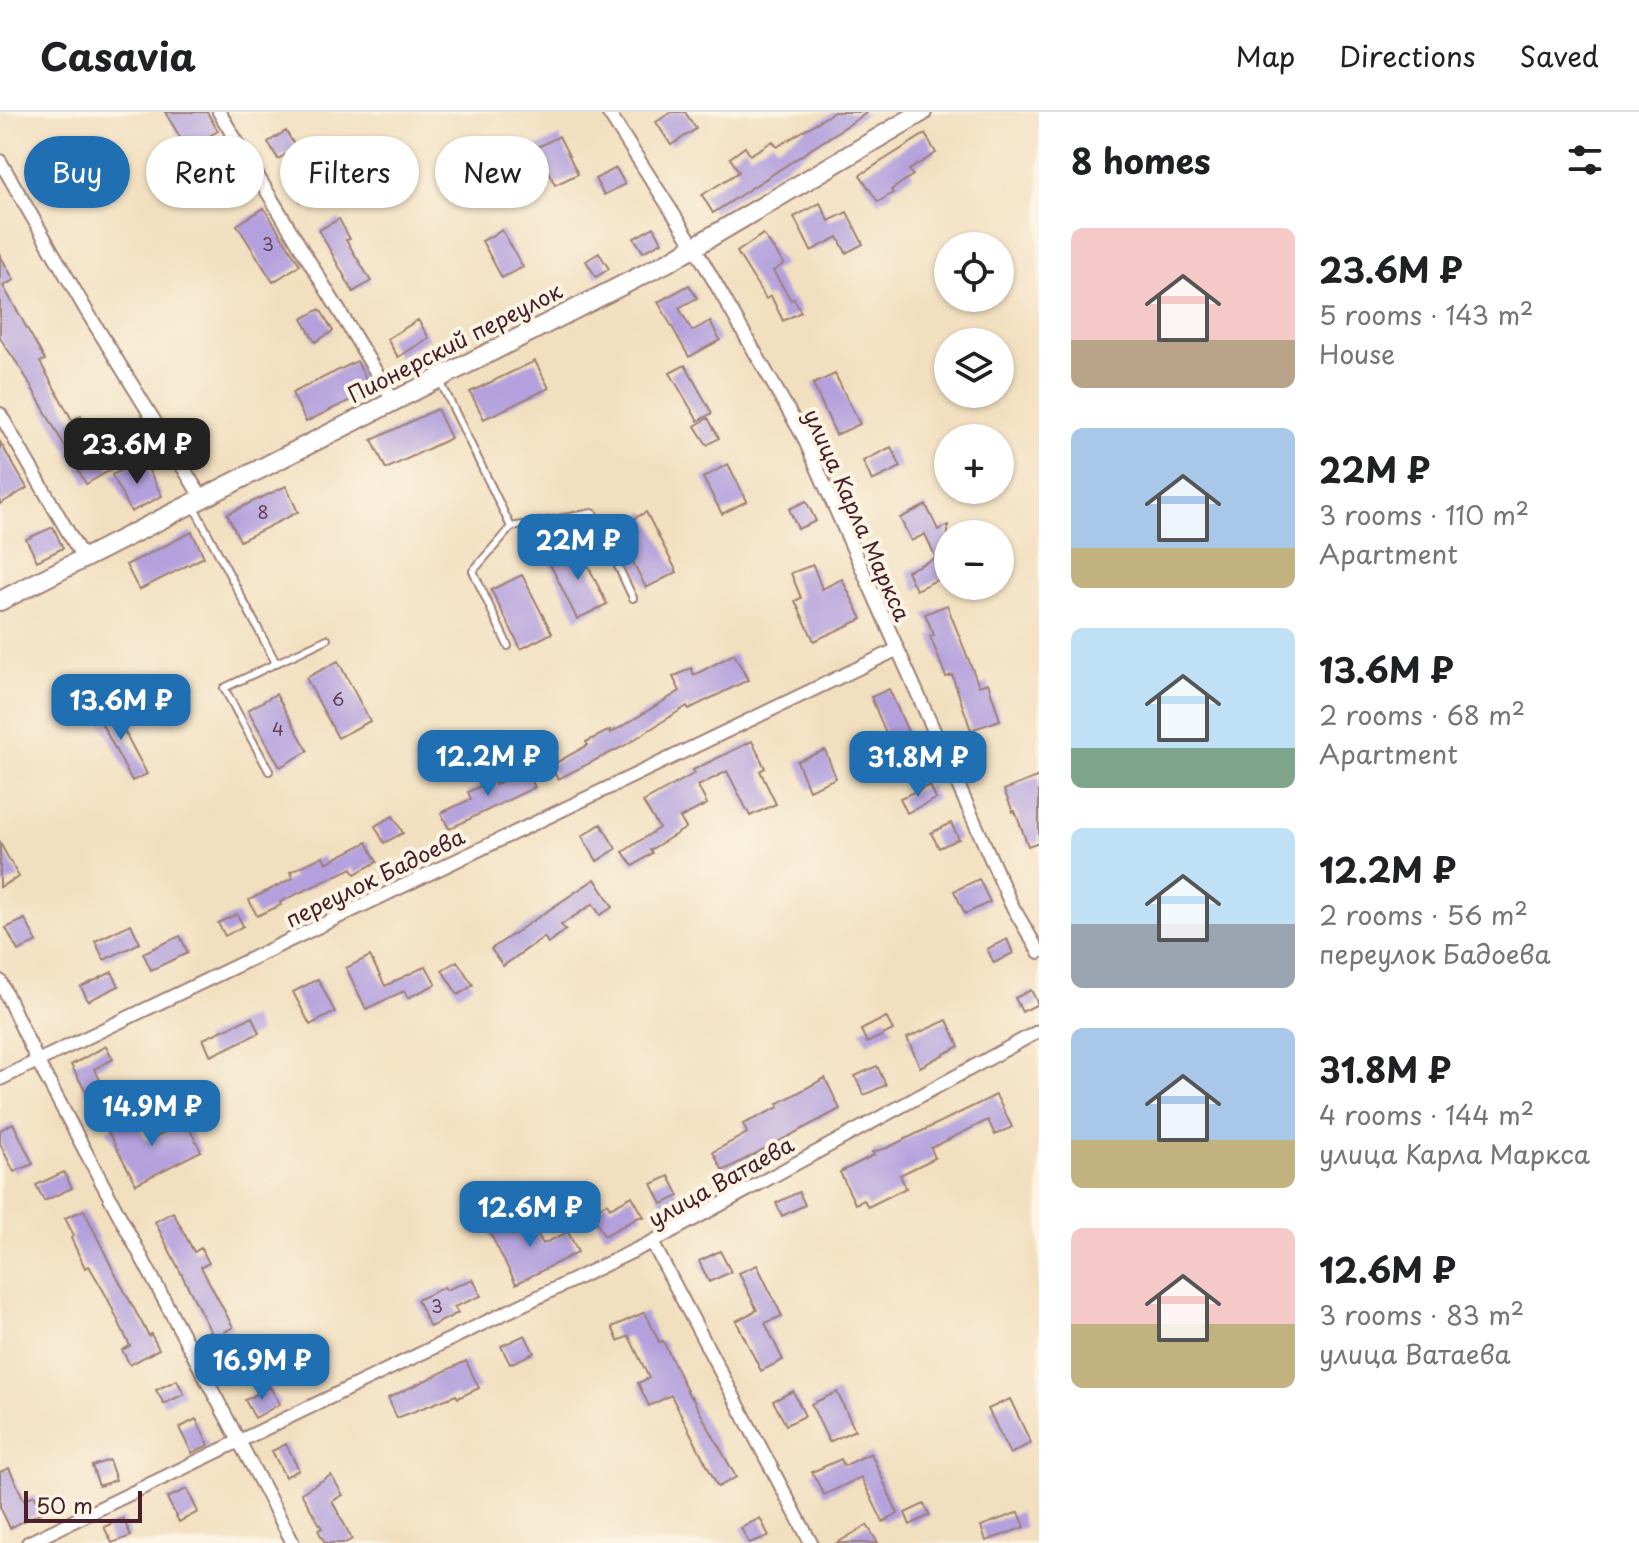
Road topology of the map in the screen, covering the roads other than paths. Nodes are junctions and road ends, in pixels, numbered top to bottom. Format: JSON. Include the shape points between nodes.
{"nodes":[{"id":1,"x":219,"y":112,"type":"edge"},
{"id":2,"x":608,"y":112,"type":"edge"},
{"id":3,"x":922,"y":112,"type":"edge"},
{"id":4,"x":0,"y":161,"type":"edge"},
{"id":5,"x":694,"y":246,"type":"junction"},
{"id":6,"x":438,"y":378,"type":"junction"},
{"id":7,"x":393,"y":400,"type":"junction"},
{"id":8,"x":0,"y":414,"type":"edge"},
{"id":9,"x":198,"y":502,"type":"junction"},
{"id":10,"x":511,"y":527,"type":"junction"},
{"id":11,"x":83,"y":558,"type":"junction"},
{"id":12,"x":633,"y":598,"type":"dead end"},
{"id":13,"x":0,"y":601,"type":"edge"},
{"id":14,"x":327,"y":639,"type":"dead end"},
{"id":15,"x":508,"y":646,"type":"dead end"},
{"id":16,"x":896,"y":650,"type":"junction"},
{"id":17,"x":276,"y":663,"type":"junction"},
{"id":18,"x":269,"y":771,"type":"dead end"},
{"id":19,"x":1039,"y":952,"type":"edge"},
{"id":20,"x":0,"y":981,"type":"edge"},
{"id":21,"x":1039,"y":1031,"type":"edge"},
{"id":22,"x":38,"y":1062,"type":"junction"},
{"id":23,"x":0,"y":1079,"type":"edge"},
{"id":24,"x":652,"y":1242,"type":"junction"},
{"id":25,"x":238,"y":1440,"type":"junction"},
{"id":26,"x":28,"y":1543,"type":"edge"},
{"id":27,"x":293,"y":1543,"type":"edge"},
{"id":28,"x":811,"y":1543,"type":"edge"}],
"edges":[{"from":1,"to":7,"type":"street"},
{"from":2,"to":5,"type":"street","name":"улица Карла Маркса"},
{"from":3,"to":5,"type":"street","name":"Пионерский переулок"},
{"from":4,"to":9,"type":"street"},
{"from":5,"to":6,"type":"street","name":"Пионерский переулок"},
{"from":5,"to":16,"type":"street","name":"улица Карла Маркса","via":[[803,436]]},
{"from":6,"to":7,"type":"street","name":"Пионерский переулок"},
{"from":6,"to":10,"type":"lane"},
{"from":7,"to":9,"type":"street","name":"Пионерский переулок"},
{"from":8,"to":11,"type":"street"},
{"from":9,"to":11,"type":"street","name":"Пионерский переулок"},
{"from":9,"to":17,"type":"lane"},
{"from":10,"to":12,"type":"lane","via":[[593,513]]},
{"from":10,"to":15,"type":"lane","via":[[473,571]]},
{"from":11,"to":13,"type":"street","name":"Пионерский переулок"},
{"from":14,"to":17,"type":"lane"},
{"from":16,"to":19,"type":"street","name":"улица Карла Маркса","via":[[1011,904]]},
{"from":16,"to":22,"type":"street","name":"переулок Бадоева"},
{"from":17,"to":18,"type":"lane","via":[[224,688]]},
{"from":20,"to":22,"type":"street"},
{"from":21,"to":24,"type":"street","name":"улица Ватаева"},
{"from":22,"to":23,"type":"street","name":"переулок Бадоева"},
{"from":22,"to":25,"type":"street"},
{"from":24,"to":25,"type":"street","name":"улица Ватаева"},
{"from":24,"to":28,"type":"street"},
{"from":25,"to":26,"type":"street","name":"улица Ватаева"},
{"from":25,"to":27,"type":"street"}]}
